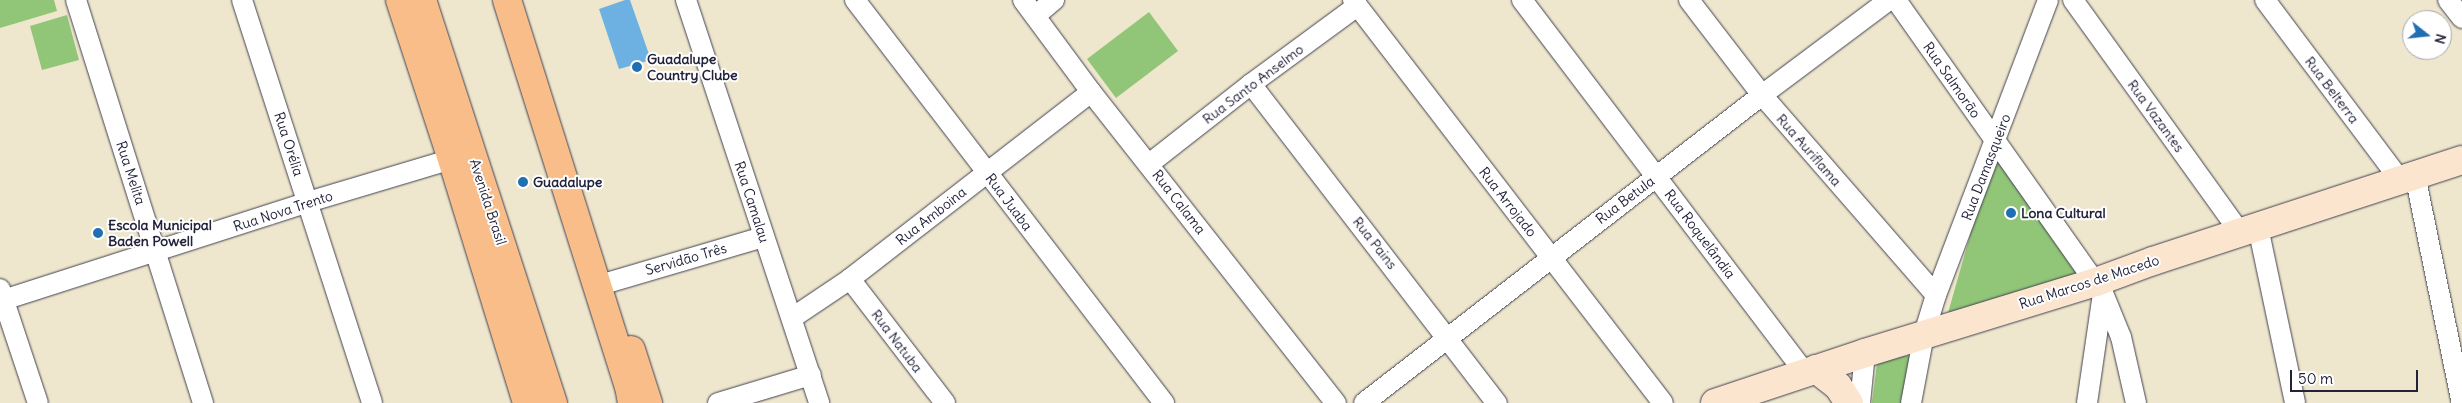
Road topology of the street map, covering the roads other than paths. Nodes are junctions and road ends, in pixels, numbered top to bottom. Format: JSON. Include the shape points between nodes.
{"nodes":[{"id":1,"x":76,"y":0,"type":"edge"},
{"id":2,"x":242,"y":0,"type":"edge"},
{"id":3,"x":400,"y":0,"type":"edge"},
{"id":4,"x":422,"y":0,"type":"edge"},
{"id":5,"x":506,"y":0,"type":"edge"},
{"id":6,"x":520,"y":0,"type":"edge"},
{"id":7,"x":686,"y":0,"type":"edge"},
{"id":8,"x":855,"y":0,"type":"edge"},
{"id":9,"x":1054,"y":0,"type":"edge"},
{"id":10,"x":1522,"y":0,"type":"edge"},
{"id":11,"x":1689,"y":0,"type":"edge"},
{"id":12,"x":1889,"y":0,"type":"edge"},
{"id":13,"x":1896,"y":0,"type":"edge"},
{"id":14,"x":2048,"y":0,"type":"edge"},
{"id":15,"x":2073,"y":0,"type":"edge"},
{"id":16,"x":2264,"y":0,"type":"edge"},
{"id":17,"x":2448,"y":0,"type":"edge"},
{"id":18,"x":1355,"y":3,"type":"edge"},
{"id":19,"x":1029,"y":8,"type":"edge"},
{"id":20,"x":2462,"y":18,"type":"edge"},
{"id":21,"x":1251,"y":84,"type":"junction"},
{"id":22,"x":1091,"y":92,"type":"junction"},
{"id":23,"x":1762,"y":95,"type":"junction"},
{"id":24,"x":1996,"y":142,"type":"junction"},
{"id":25,"x":452,"y":159,"type":"junction"},
{"id":26,"x":2462,"y":160,"type":"edge"},
{"id":27,"x":1149,"y":164,"type":"junction"},
{"id":28,"x":986,"y":172,"type":"junction"},
{"id":29,"x":1656,"y":176,"type":"junction"},
{"id":30,"x":2408,"y":177,"type":"junction"},
{"id":31,"x":308,"y":202,"type":"junction"},
{"id":32,"x":2249,"y":230,"type":"junction"},
{"id":33,"x":763,"y":237,"type":"junction"},
{"id":34,"x":156,"y":252,"type":"junction"},
{"id":35,"x":1551,"y":257,"type":"junction"},
{"id":36,"x":850,"y":279,"type":"junction"},
{"id":37,"x":610,"y":282,"type":"junction"},
{"id":38,"x":2099,"y":288,"type":"junction"},
{"id":39,"x":1936,"y":295,"type":"junction"},
{"id":40,"x":1,"y":296,"type":"edge"},
{"id":41,"x":792,"y":318,"type":"junction"},
{"id":42,"x":1924,"y":334,"type":"junction"},
{"id":43,"x":1449,"y":339,"type":"junction"},
{"id":44,"x":1865,"y":353,"type":"junction"},
{"id":45,"x":1811,"y":371,"type":"junction"},
{"id":46,"x":811,"y":375,"type":"junction"},
{"id":47,"x":38,"y":403,"type":"edge"},
{"id":48,"x":203,"y":403,"type":"edge"},
{"id":49,"x":372,"y":403,"type":"edge"},
{"id":50,"x":527,"y":403,"type":"edge"},
{"id":51,"x":553,"y":403,"type":"edge"},
{"id":52,"x":632,"y":403,"type":"edge"},
{"id":53,"x":648,"y":403,"type":"edge"},
{"id":54,"x":718,"y":403,"type":"edge"},
{"id":55,"x":819,"y":403,"type":"edge"},
{"id":56,"x":945,"y":403,"type":"edge"},
{"id":57,"x":1164,"y":403,"type":"edge"},
{"id":58,"x":1336,"y":403,"type":"edge"},
{"id":59,"x":1364,"y":403,"type":"edge"},
{"id":60,"x":1497,"y":403,"type":"edge"},
{"id":61,"x":1663,"y":403,"type":"edge"},
{"id":62,"x":1715,"y":403,"type":"edge"},
{"id":63,"x":1849,"y":403,"type":"edge"},
{"id":64,"x":1860,"y":403,"type":"edge"},
{"id":65,"x":1912,"y":403,"type":"edge"},
{"id":66,"x":2087,"y":403,"type":"edge"},
{"id":67,"x":2136,"y":403,"type":"edge"},
{"id":68,"x":2295,"y":403,"type":"edge"},
{"id":69,"x":2462,"y":403,"type":"edge"}],
"edges":[{"from":1,"to":34,"type":"street","name":"Rua Melita"},
{"from":2,"to":31,"type":"street","name":"Rua Orélia"},
{"from":3,"to":25,"type":"main road","name":"Avenida Brasil"},
{"from":4,"to":51,"type":"main road","name":"Avenida Brasil"},
{"from":5,"to":52,"type":"main road"},
{"from":6,"to":37,"type":"main road"},
{"from":7,"to":33,"type":"street","name":"Rua Camalau"},
{"from":8,"to":28,"type":"street","name":"Rua Juaba"},
{"from":9,"to":19,"type":"street"},
{"from":10,"to":29,"type":"street","name":"Rua Roquelândia"},
{"from":11,"to":23,"type":"street","name":"Rua Auriflama"},
{"from":12,"to":23,"type":"street","name":"Rua Betula"},
{"from":13,"to":24,"type":"street","name":"Rua Salmorão"},
{"from":14,"to":24,"type":"street","name":"Rua Damasqueiro"},
{"from":15,"to":32,"type":"street","name":"Rua Vazantes"},
{"from":16,"to":30,"type":"street","name":"Rua Belterra"},
{"from":17,"to":20,"type":"street"},
{"from":18,"to":21,"type":"street","name":"Rua Santo Anselmo"},
{"from":18,"to":35,"type":"street","name":"Rua Arrojado"},
{"from":19,"to":22,"type":"street","name":"Rua Calama"},
{"from":21,"to":27,"type":"street","name":"Rua Santo Anselmo"},
{"from":21,"to":43,"type":"street","name":"Rua Pains"},
{"from":22,"to":27,"type":"street","name":"Rua Calama"},
{"from":22,"to":28,"type":"street","name":"Rua Amboina"},
{"from":23,"to":29,"type":"street","name":"Rua Betula"},
{"from":23,"to":39,"type":"street","name":"Rua Auriflama"},
{"from":24,"to":38,"type":"street","name":"Rua Salmorão"},
{"from":24,"to":39,"type":"street","name":"Rua Damasqueiro"},
{"from":25,"to":31,"type":"street","name":"Rua Nova Trento"},
{"from":25,"to":50,"type":"main road","name":"Avenida Brasil"},
{"from":26,"to":30,"type":"main road","name":"Rua Marcos de Macedo"},
{"from":27,"to":58,"type":"street","name":"Rua Calama"},
{"from":28,"to":36,"type":"street","name":"Rua Amboina"},
{"from":28,"to":57,"type":"street","name":"Rua Juaba"},
{"from":29,"to":35,"type":"street","name":"Rua Betula"},
{"from":29,"to":45,"type":"street","name":"Rua Roquelândia"},
{"from":30,"to":32,"type":"main road","name":"Rua Marcos de Macedo"},
{"from":30,"to":69,"type":"street"},
{"from":31,"to":34,"type":"street","name":"Rua Nova Trento"},
{"from":31,"to":49,"type":"street","name":"Rua Orélia"},
{"from":32,"to":38,"type":"main road","name":"Rua Marcos de Macedo"},
{"from":32,"to":68,"type":"street"},
{"from":33,"to":37,"type":"street","name":"Servidão Três"},
{"from":33,"to":41,"type":"street","name":"Rua Camalau"},
{"from":34,"to":40,"type":"street","name":"Rua Nova Trento"},
{"from":34,"to":48,"type":"street","name":"Rua Melita"},
{"from":35,"to":43,"type":"street","name":"Rua Betula"},
{"from":35,"to":61,"type":"street","name":"Rua Arrojado"},
{"from":36,"to":41,"type":"street","name":"Rua Amboina"},
{"from":36,"to":56,"type":"street","name":"Rua Natuba"},
{"from":37,"to":53,"type":"main road"},
{"from":38,"to":42,"type":"main road","name":"Rua Marcos de Macedo"},
{"from":38,"to":66,"type":"street"},
{"from":38,"to":67,"type":"street","name":"Rua Salmorão","via":[[2121,337]]},
{"from":39,"to":42,"type":"street","name":"Rua Damasqueiro"},
{"from":40,"to":47,"type":"street"},
{"from":41,"to":46,"type":"street","name":"Rua Camalau"},
{"from":42,"to":44,"type":"main road","name":"Rua Marcos de Macedo"},
{"from":42,"to":65,"type":"street","name":"Rua Damasqueiro"},
{"from":43,"to":59,"type":"street","name":"Rua Betula"},
{"from":43,"to":60,"type":"street","name":"Rua Pains"},
{"from":44,"to":45,"type":"main road","name":"Rua Marcos de Macedo"},
{"from":44,"to":64,"type":"street"},
{"from":45,"to":62,"type":"main road","name":"Rua Marcos de Macedo"},
{"from":45,"to":63,"type":"main road","via":[[1838,386]]},
{"from":46,"to":54,"type":"street"},
{"from":46,"to":55,"type":"street","name":"Rua Camalau"}]}
